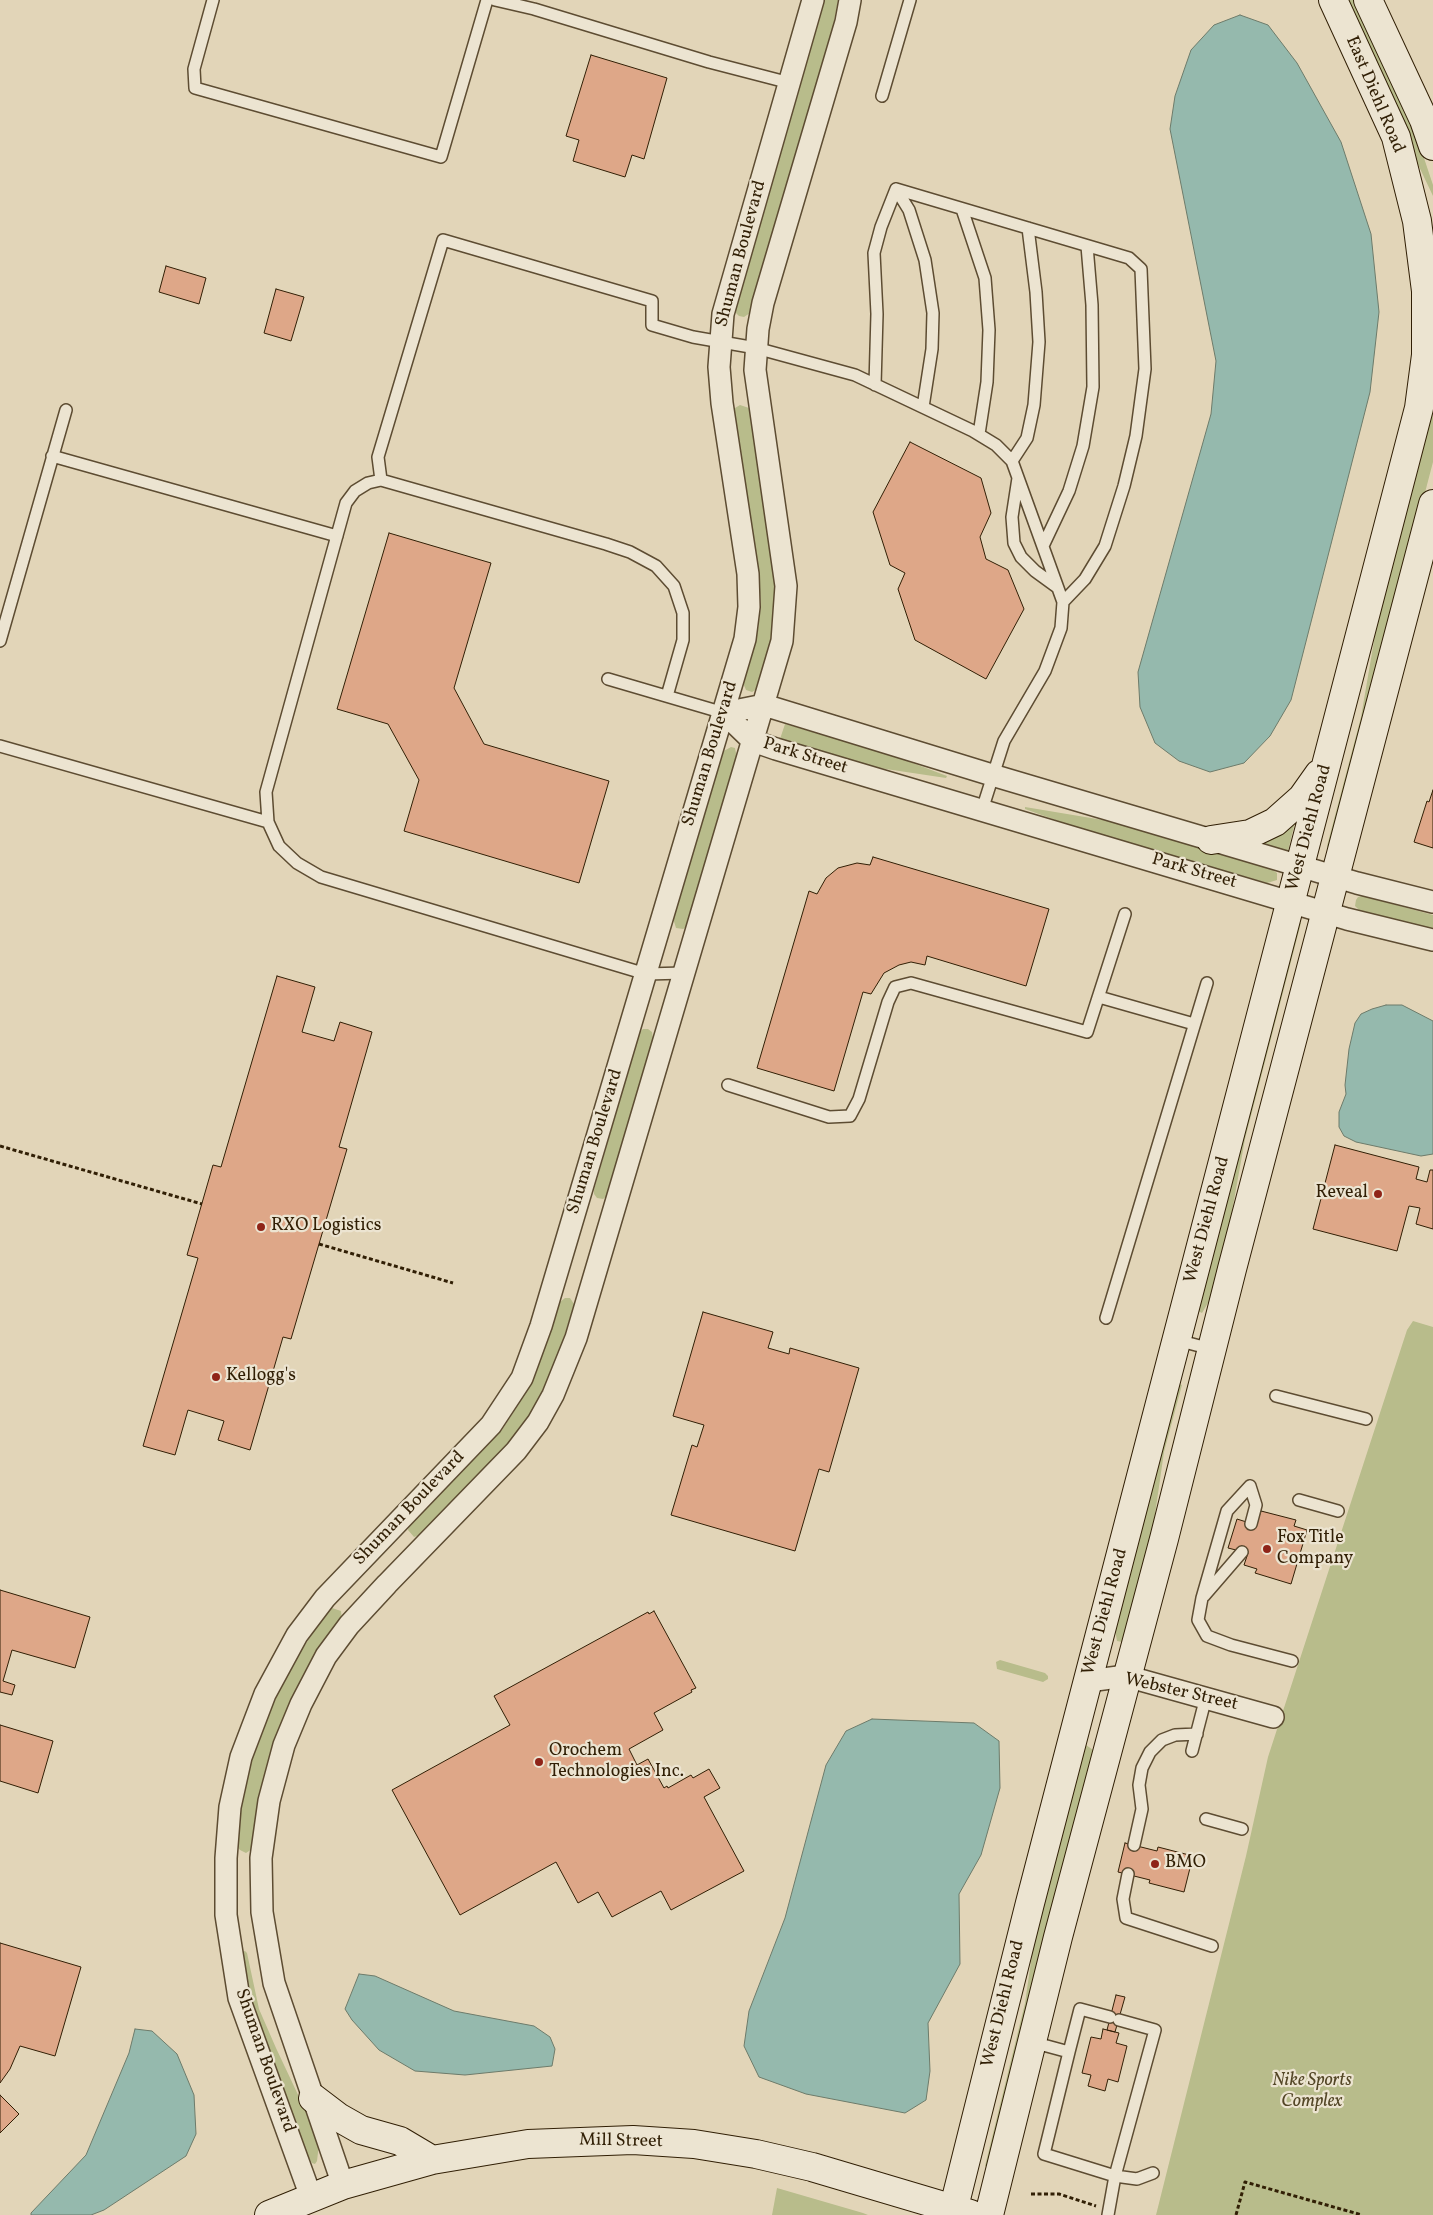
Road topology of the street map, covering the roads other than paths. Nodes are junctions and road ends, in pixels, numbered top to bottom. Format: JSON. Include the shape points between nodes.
{"nodes":[{"id":1,"x":213,"y":0,"type":"edge"},
{"id":2,"x":487,"y":0,"type":"edge"},
{"id":3,"x":495,"y":0,"type":"edge"},
{"id":4,"x":813,"y":0,"type":"edge"},
{"id":5,"x":850,"y":0,"type":"edge"},
{"id":6,"x":910,"y":0,"type":"edge"},
{"id":7,"x":1333,"y":0,"type":"edge"},
{"id":8,"x":1368,"y":0,"type":"edge"},
{"id":9,"x":536,"y":4,"type":"edge"},
{"id":10,"x":790,"y":83,"type":"junction"},
{"id":11,"x":882,"y":96,"type":"dead end"},
{"id":12,"x":1433,"y":146,"type":"edge"},
{"id":13,"x":896,"y":189,"type":"junction"},
{"id":14,"x":962,"y":209,"type":"junction"},
{"id":15,"x":1425,"y":219,"type":"edge"},
{"id":16,"x":1028,"y":228,"type":"junction"},
{"id":17,"x":1087,"y":246,"type":"junction"},
{"id":18,"x":720,"y":343,"type":"junction"},
{"id":19,"x":756,"y":348,"type":"junction"},
{"id":20,"x":875,"y":385,"type":"junction"},
{"id":21,"x":923,"y":407,"type":"junction"},
{"id":22,"x":66,"y":410,"type":"dead end"},
{"id":23,"x":979,"y":434,"type":"junction"},
{"id":24,"x":52,"y":456,"type":"junction"},
{"id":25,"x":1012,"y":461,"type":"junction"},
{"id":26,"x":1018,"y":477,"type":"junction"},
{"id":27,"x":381,"y":480,"type":"junction"},
{"id":28,"x":1433,"y":504,"type":"edge"},
{"id":29,"x":337,"y":536,"type":"junction"},
{"id":30,"x":1042,"y":546,"type":"junction"},
{"id":31,"x":1057,"y":587,"type":"junction"},
{"id":32,"x":1063,"y":602,"type":"junction"},
{"id":33,"x":0,"y":641,"type":"edge"},
{"id":34,"x":608,"y":680,"type":"dead end"},
{"id":35,"x":667,"y":696,"type":"junction"},
{"id":36,"x":764,"y":705,"type":"junction"},
{"id":37,"x":724,"y":713,"type":"junction"},
{"id":38,"x":753,"y":741,"type":"junction"},
{"id":39,"x":0,"y":746,"type":"edge"},
{"id":40,"x":1327,"y":762,"type":"junction"},
{"id":41,"x":992,"y":775,"type":"junction"},
{"id":42,"x":982,"y":810,"type":"junction"},
{"id":43,"x":268,"y":822,"type":"junction"},
{"id":44,"x":1211,"y":840,"type":"junction"},
{"id":45,"x":1301,"y":866,"type":"junction"},
{"id":46,"x":1335,"y":876,"type":"junction"},
{"id":47,"x":1292,"y":901,"type":"junction"},
{"id":48,"x":1433,"y":902,"type":"edge"},
{"id":49,"x":1326,"y":912,"type":"junction"},
{"id":50,"x":1125,"y":914,"type":"dead end"},
{"id":51,"x":1433,"y":940,"type":"edge"},
{"id":52,"x":684,"y":973,"type":"junction"},
{"id":53,"x":646,"y":974,"type":"junction"},
{"id":54,"x":1207,"y":983,"type":"dead end"},
{"id":55,"x":1099,"y":996,"type":"junction"},
{"id":56,"x":1194,"y":1024,"type":"junction"},
{"id":57,"x":728,"y":1085,"type":"dead end"},
{"id":58,"x":1106,"y":1318,"type":"dead end"},
{"id":59,"x":1177,"y":1340,"type":"junction"},
{"id":60,"x":1212,"y":1349,"type":"junction"},
{"id":61,"x":1276,"y":1396,"type":"dead end"},
{"id":62,"x":1366,"y":1419,"type":"dead end"},
{"id":63,"x":1299,"y":1500,"type":"dead end"},
{"id":64,"x":1338,"y":1511,"type":"dead end"},
{"id":65,"x":1248,"y":1522,"type":"dead end"},
{"id":66,"x":1239,"y":1551,"type":"dead end"},
{"id":67,"x":1202,"y":1598,"type":"junction"},
{"id":68,"x":1292,"y":1661,"type":"dead end"},
{"id":69,"x":1126,"y":1676,"type":"junction"},
{"id":70,"x":1088,"y":1681,"type":"junction"},
{"id":71,"x":1206,"y":1697,"type":"junction"},
{"id":72,"x":1273,"y":1717,"type":"dead end"},
{"id":73,"x":1197,"y":1734,"type":"junction"},
{"id":74,"x":1192,"y":1751,"type":"dead end"},
{"id":75,"x":1206,"y":1819,"type":"dead end"},
{"id":76,"x":1242,"y":1828,"type":"dead end"},
{"id":77,"x":1134,"y":1845,"type":"dead end"},
{"id":78,"x":1128,"y":1874,"type":"dead end"},
{"id":79,"x":1212,"y":1946,"type":"dead end"},
{"id":80,"x":1032,"y":2042,"type":"junction"},
{"id":81,"x":1069,"y":2052,"type":"junction"},
{"id":82,"x":314,"y":2098,"type":"junction"},
{"id":83,"x":432,"y":2160,"type":"junction"},
{"id":84,"x":1152,"y":2173,"type":"dead end"},
{"id":85,"x":1115,"y":2176,"type":"junction"},
{"id":86,"x":343,"y":2185,"type":"junction"},
{"id":87,"x":311,"y":2197,"type":"junction"},
{"id":88,"x":1108,"y":2212,"type":"edge"},
{"id":89,"x":960,"y":2213,"type":"edge"},
{"id":90,"x":269,"y":2215,"type":"edge"},
{"id":91,"x":989,"y":2215,"type":"edge"}],
"edges":[{"from":1,"to":2,"type":"lane","via":[[194,69],[195,88],[441,157]]},
{"from":3,"to":9,"type":"lane"},
{"from":4,"to":10,"type":"street","name":"Shuman Boulevard"},
{"from":5,"to":19,"type":"street","name":"Shuman Boulevard","via":[[763,303]]},
{"from":6,"to":11,"type":"lane"},
{"from":7,"to":15,"type":"street","name":"East Diehl Road","via":[[1396,137]]},
{"from":8,"to":12,"type":"street","name":"East Diehl Road"},
{"from":9,"to":10,"type":"lane","via":[[710,62]]},
{"from":10,"to":18,"type":"street","name":"Shuman Boulevard","via":[[731,280]]},
{"from":13,"to":14,"type":"lane"},
{"from":13,"to":20,"type":"lane","via":[[874,253],[877,314]]},
{"from":13,"to":21,"type":"lane","via":[[909,210],[925,260],[933,313],[932,349]]},
{"from":14,"to":16,"type":"lane"},
{"from":14,"to":23,"type":"lane","via":[[985,278],[989,330],[987,382]]},
{"from":15,"to":40,"type":"street","name":"West Diehl Road","via":[[1426,355],[1419,408]]},
{"from":16,"to":17,"type":"lane"},
{"from":16,"to":25,"type":"lane","via":[[1039,342],[1034,405],[1027,438]]},
{"from":17,"to":30,"type":"lane","via":[[1093,387],[1083,446],[1069,491]]},
{"from":17,"to":32,"type":"lane","via":[[1129,258],[1141,269],[1145,369],[1136,436],[1105,546],[1085,579]]},
{"from":18,"to":19,"type":"lane"},
{"from":18,"to":27,"type":"lane","via":[[652,325],[652,301],[443,240],[378,457]]},
{"from":18,"to":37,"type":"street","name":"Shuman Boulevard","via":[[722,404],[748,574],[749,607],[745,640]]},
{"from":19,"to":20,"type":"lane","via":[[854,375]]},
{"from":19,"to":36,"type":"street","name":"Shuman Boulevard","via":[[755,370],[786,586],[782,641]]},
{"from":20,"to":21,"type":"lane"},
{"from":21,"to":23,"type":"lane"},
{"from":22,"to":24,"type":"lane"},
{"from":23,"to":25,"type":"lane"},
{"from":24,"to":29,"type":"lane"},
{"from":24,"to":33,"type":"lane"},
{"from":25,"to":26,"type":"lane"},
{"from":26,"to":30,"type":"lane"},
{"from":26,"to":31,"type":"lane","via":[[1012,517],[1014,543],[1021,557]]},
{"from":27,"to":29,"type":"lane","via":[[355,491],[346,503]]},
{"from":27,"to":35,"type":"lane","via":[[606,544],[656,566],[674,586],[683,613],[683,640]]},
{"from":28,"to":46,"type":"street","name":"West Diehl Road"},
{"from":29,"to":43,"type":"lane","via":[[266,792]]},
{"from":30,"to":31,"type":"lane"},
{"from":31,"to":32,"type":"lane"},
{"from":32,"to":41,"type":"lane","via":[[1062,628],[1044,671],[1004,741]]},
{"from":34,"to":35,"type":"lane"},
{"from":35,"to":37,"type":"lane"},
{"from":36,"to":37,"type":"street","name":"Park Street"},
{"from":36,"to":38,"type":"street","name":"Shuman Boulevard"},
{"from":36,"to":41,"type":"street","name":"Park Street"},
{"from":37,"to":38,"type":"street","name":"Park Street"},
{"from":37,"to":53,"type":"street","name":"Shuman Boulevard"},
{"from":38,"to":42,"type":"street","name":"Park Street"},
{"from":38,"to":52,"type":"street","name":"Shuman Boulevard"},
{"from":39,"to":43,"type":"lane"},
{"from":40,"to":44,"type":"street","via":[[1302,798],[1276,822],[1250,834]]},
{"from":40,"to":45,"type":"street","name":"West Diehl Road"},
{"from":41,"to":42,"type":"lane"},
{"from":41,"to":44,"type":"street","name":"Park Street"},
{"from":42,"to":47,"type":"street","name":"Park Street"},
{"from":43,"to":53,"type":"lane","via":[[280,846],[297,863],[321,877]]},
{"from":44,"to":45,"type":"street","name":"Park Street"},
{"from":45,"to":46,"type":"street","name":"Park Street"},
{"from":45,"to":47,"type":"street","name":"West Diehl Road"},
{"from":46,"to":48,"type":"street","name":"Park Street"},
{"from":46,"to":49,"type":"street","name":"West Diehl Road"},
{"from":47,"to":49,"type":"street","name":"Park Street"},
{"from":47,"to":59,"type":"street","name":"West Diehl Road"},
{"from":49,"to":51,"type":"street","name":"Park Street"},
{"from":49,"to":60,"type":"street","name":"West Diehl Road"},
{"from":50,"to":55,"type":"lane"},
{"from":52,"to":53,"type":"lane"},
{"from":52,"to":82,"type":"street","name":"Shuman Boulevard","via":[[576,1338],[553,1395],[516,1451],[349,1625],[326,1656],[284,1744],[269,1801],[261,1858],[262,1912],[274,1983]]},
{"from":53,"to":87,"type":"street","name":"Shuman Boulevard","via":[[541,1326],[522,1378],[491,1425],[359,1561],[297,1635],[265,1694],[241,1757],[230,1807],[226,1858],[226,1914],[239,1998]]},
{"from":54,"to":56,"type":"lane"},
{"from":55,"to":56,"type":"lane"},
{"from":55,"to":57,"type":"lane","via":[[1088,1032],[911,983],[896,987],[888,1002],[859,1099],[850,1116],[829,1117]]},
{"from":56,"to":58,"type":"lane"},
{"from":59,"to":60,"type":"lane"},
{"from":59,"to":70,"type":"street","name":"West Diehl Road"},
{"from":60,"to":69,"type":"street","name":"West Diehl Road"},
{"from":61,"to":62,"type":"lane"},
{"from":63,"to":64,"type":"lane"},
{"from":65,"to":67,"type":"lane","via":[[1250,1486],[1227,1511]]},
{"from":66,"to":67,"type":"lane"},
{"from":67,"to":68,"type":"lane","via":[[1198,1620],[1207,1636]]},
{"from":69,"to":70,"type":"street","name":"Webster Street"},
{"from":69,"to":71,"type":"street","name":"Webster Street"},
{"from":69,"to":80,"type":"street","name":"West Diehl Road"},
{"from":70,"to":89,"type":"street","name":"West Diehl Road","via":[[1030,1903]]},
{"from":71,"to":72,"type":"street","name":"Webster Street"},
{"from":71,"to":73,"type":"lane"},
{"from":73,"to":74,"type":"lane"},
{"from":73,"to":77,"type":"lane","via":[[1175,1735],[1162,1740],[1150,1752],[1142,1768],[1139,1785],[1142,1809]]},
{"from":75,"to":76,"type":"lane"},
{"from":78,"to":79,"type":"lane","via":[[1123,1899],[1126,1918]]},
{"from":80,"to":81,"type":"lane"},
{"from":80,"to":91,"type":"street","name":"West Diehl Road"},
{"from":81,"to":85,"type":"lane","via":[[1044,2154]]},
{"from":81,"to":85,"type":"lane","via":[[1080,2009],[1155,2030]]},
{"from":82,"to":83,"type":"street","via":[[361,2130],[400,2141]]},
{"from":82,"to":86,"type":"street","name":"Shuman Boulevard"},
{"from":83,"to":86,"type":"street","name":"Mill Street"},
{"from":83,"to":89,"type":"street","name":"Mill Street","via":[[557,2142],[634,2140],[694,2144],[812,2167]]},
{"from":84,"to":85,"type":"lane","via":[[1136,2179]]},
{"from":85,"to":88,"type":"lane"},
{"from":86,"to":87,"type":"street","name":"Mill Street"},
{"from":87,"to":90,"type":"street","name":"Mill Street"}]}
